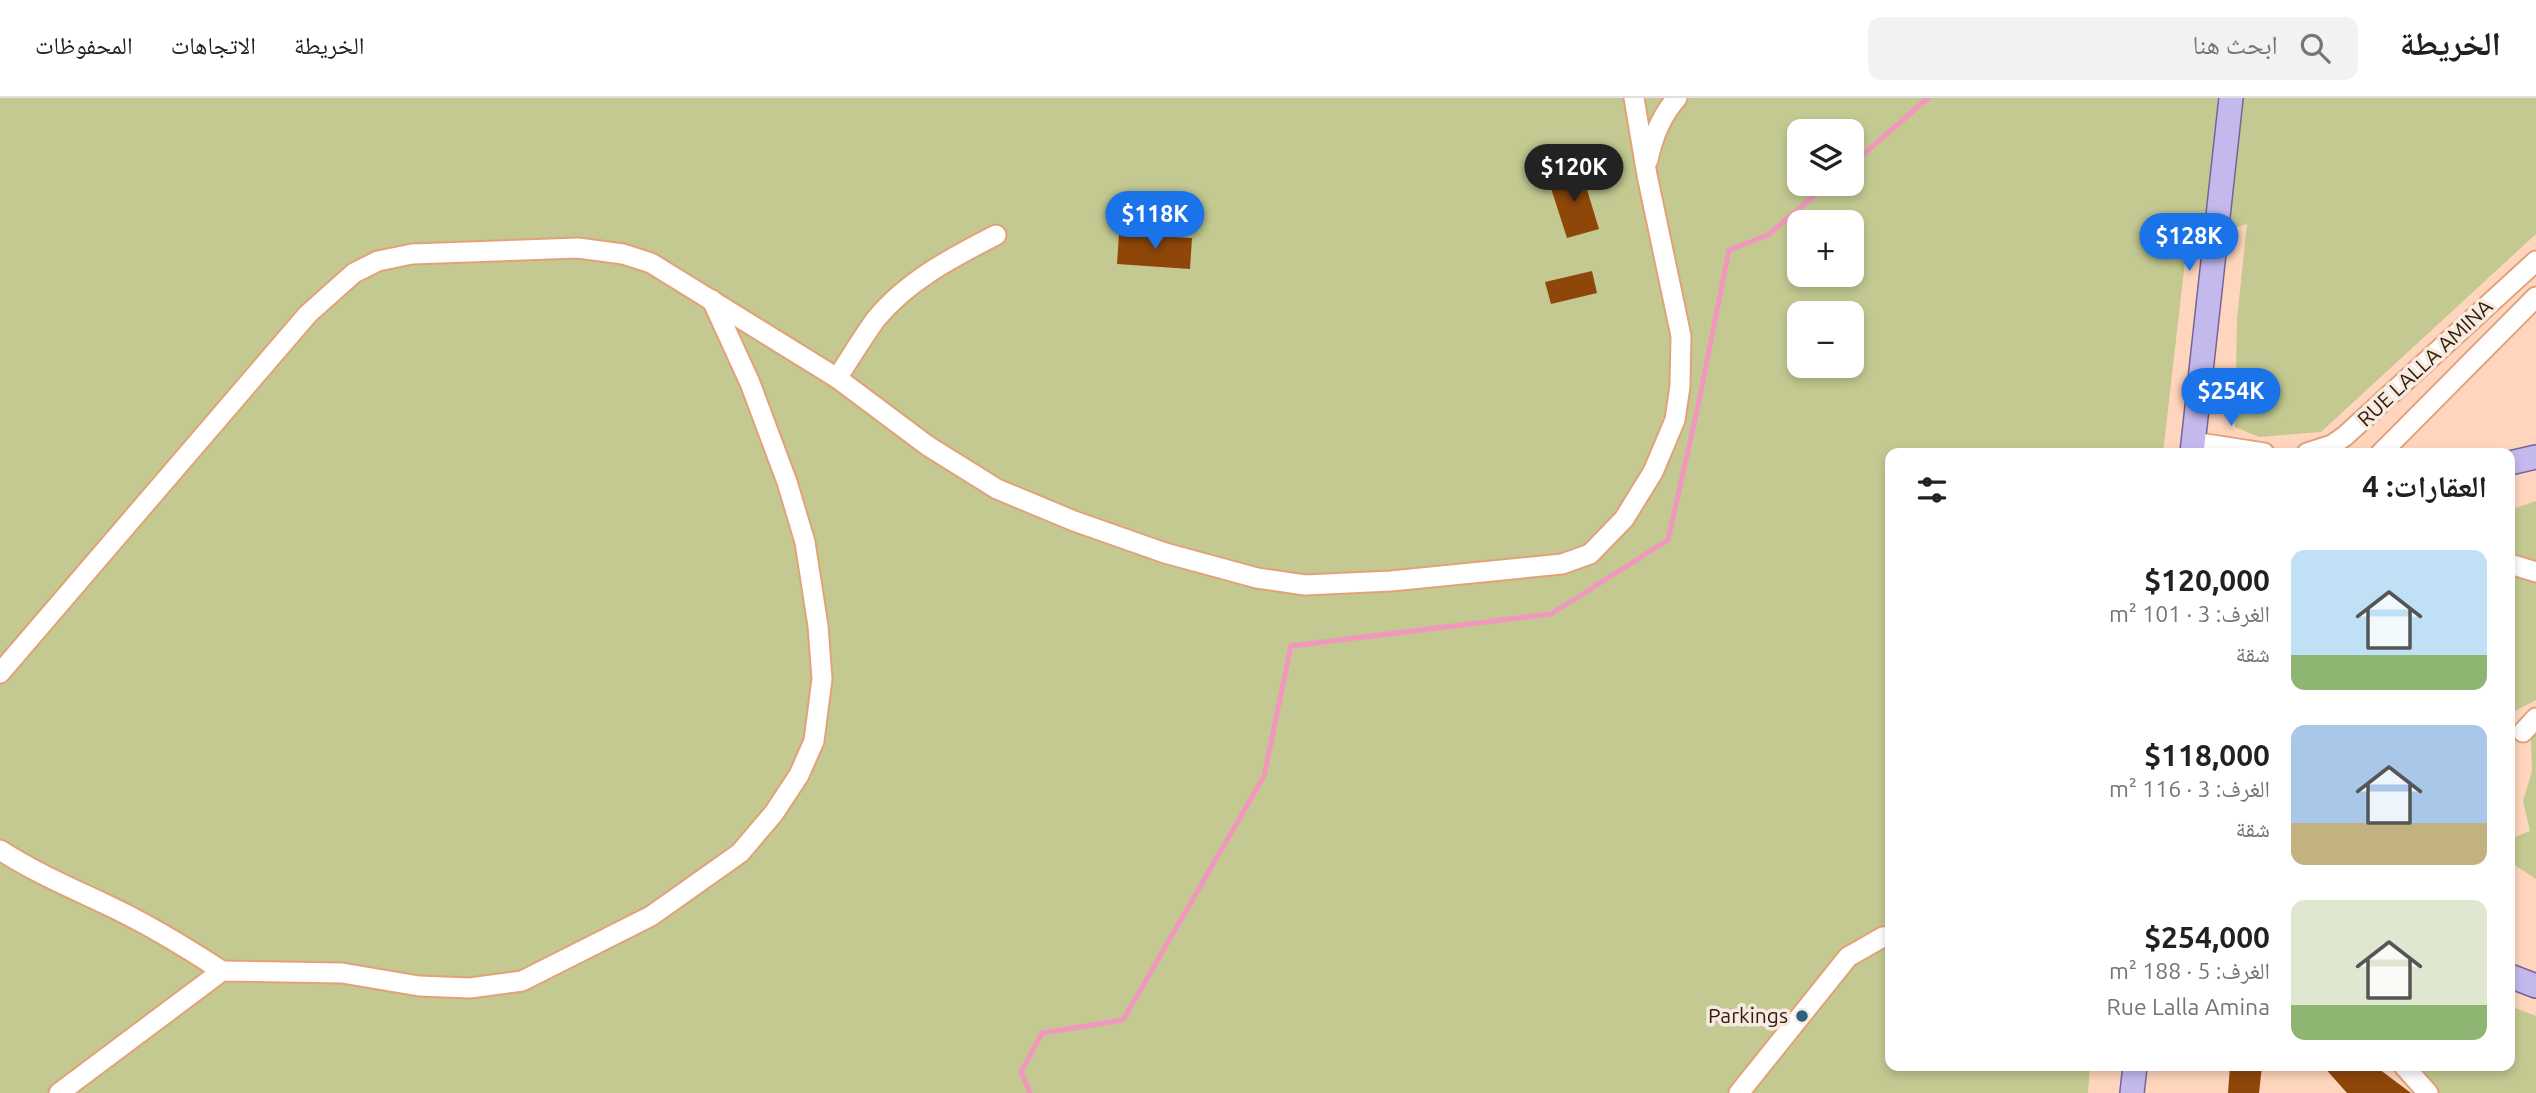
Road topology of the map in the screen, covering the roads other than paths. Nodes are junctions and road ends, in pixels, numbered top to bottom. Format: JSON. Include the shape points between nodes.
{"nodes":[{"id":1,"x":1634,"y":98,"type":"edge"},
{"id":2,"x":1677,"y":98,"type":"edge"},
{"id":3,"x":2231,"y":98,"type":"edge"},
{"id":4,"x":1647,"y":175,"type":"junction"},
{"id":5,"x":996,"y":235,"type":"dead end"},
{"id":6,"x":2536,"y":261,"type":"edge"},
{"id":7,"x":2536,"y":297,"type":"edge"},
{"id":8,"x":712,"y":300,"type":"junction"},
{"id":9,"x":837,"y":378,"type":"junction"},
{"id":10,"x":2192,"y":448,"type":"edge"},
{"id":11,"x":2323,"y":448,"type":"edge"},
{"id":12,"x":2386,"y":448,"type":"edge"},
{"id":13,"x":2536,"y":457,"type":"edge"},
{"id":14,"x":2515,"y":462,"type":"edge"},
{"id":15,"x":2515,"y":566,"type":"edge"},
{"id":16,"x":2536,"y":572,"type":"edge"},
{"id":17,"x":0,"y":673,"type":"edge"},
{"id":18,"x":0,"y":850,"type":"edge"},
{"id":19,"x":1885,"y":937,"type":"edge"},
{"id":20,"x":222,"y":971,"type":"junction"},
{"id":21,"x":2515,"y":978,"type":"edge"},
{"id":22,"x":2536,"y":986,"type":"edge"},
{"id":23,"x":2134,"y":1071,"type":"edge"},
{"id":24,"x":2408,"y":1071,"type":"edge"},
{"id":25,"x":59,"y":1093,"type":"edge"},
{"id":26,"x":1739,"y":1093,"type":"edge"},
{"id":27,"x":2132,"y":1093,"type":"edge"},
{"id":28,"x":2428,"y":1093,"type":"edge"}],
"edges":[{"from":1,"to":4,"type":"street"},
{"from":2,"to":4,"type":"street","via":[[1653,138]]},
{"from":3,"to":10,"type":"main road"},
{"from":4,"to":9,"type":"street","via":[[1681,336],[1675,420],[1653,471],[1624,519],[1590,554],[1562,564],[1391,582],[1305,585],[1256,578],[1165,553],[997,489],[928,446]]},
{"from":5,"to":9,"type":"street","via":[[951,258],[902,293],[877,318]]},
{"from":6,"to":11,"type":"street","name":"RUE LALLA AMINA","via":[[2345,436]]},
{"from":7,"to":12,"type":"street"},
{"from":8,"to":9,"type":"street"},
{"from":8,"to":17,"type":"street","via":[[652,264],[623,254],[578,248],[412,254],[378,261],[354,273],[308,314]]},
{"from":8,"to":20,"type":"street","via":[[750,383],[787,482],[805,542],[818,626],[822,679],[814,741],[774,813],[740,853],[651,916],[522,981],[470,988],[419,986],[342,973]]},
{"from":13,"to":14,"type":"main road"},
{"from":15,"to":16,"type":"street"},
{"from":18,"to":20,"type":"street","via":[[28,869],[170,937]]},
{"from":19,"to":26,"type":"street","via":[[1848,957]]},
{"from":20,"to":25,"type":"street"},
{"from":21,"to":22,"type":"main road"},
{"from":23,"to":27,"type":"main road"},
{"from":24,"to":28,"type":"street"}]}
